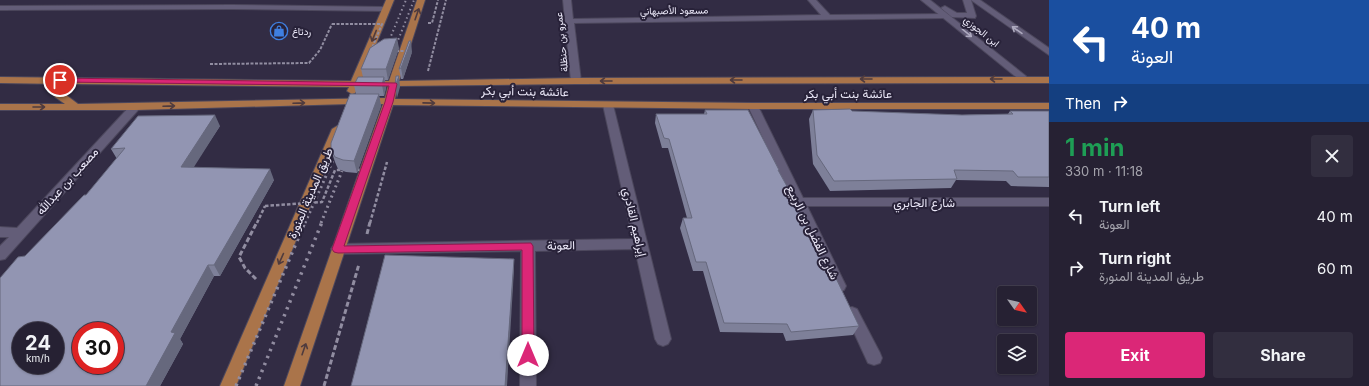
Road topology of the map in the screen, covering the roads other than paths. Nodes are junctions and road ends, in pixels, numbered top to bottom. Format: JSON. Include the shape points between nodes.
{"nodes":[{"id":1,"x":239,"y":0,"type":"edge"},
{"id":2,"x":356,"y":0,"type":"edge"},
{"id":3,"x":421,"y":0,"type":"edge"},
{"id":4,"x":567,"y":0,"type":"edge"},
{"id":5,"x":812,"y":0,"type":"edge"},
{"id":6,"x":925,"y":0,"type":"edge"},
{"id":7,"x":934,"y":0,"type":"edge"},
{"id":8,"x":967,"y":0,"type":"edge"},
{"id":9,"x":975,"y":0,"type":"edge"},
{"id":10,"x":388,"y":4,"type":"edge"},
{"id":11,"x":232,"y":7,"type":"junction"},
{"id":12,"x":0,"y":8,"type":"edge"},
{"id":13,"x":351,"y":8,"type":"junction"},
{"id":14,"x":946,"y":16,"type":"junction"},
{"id":15,"x":828,"y":18,"type":"junction"},
{"id":16,"x":570,"y":21,"type":"junction"},
{"id":17,"x":1049,"y":52,"type":"edge"},
{"id":18,"x":1024,"y":79,"type":"junction"},
{"id":19,"x":0,"y":80,"type":"edge"},
{"id":20,"x":76,"y":80,"type":"junction"},
{"id":21,"x":1049,"y":80,"type":"edge"},
{"id":22,"x":576,"y":81,"type":"junction"},
{"id":23,"x":355,"y":84,"type":"junction"},
{"id":24,"x":393,"y":84,"type":"junction"},
{"id":25,"x":348,"y":101,"type":"junction"},
{"id":26,"x":389,"y":102,"type":"junction"},
{"id":27,"x":608,"y":105,"type":"junction"},
{"id":28,"x":753,"y":106,"type":"junction"},
{"id":29,"x":1049,"y":106,"type":"edge"},
{"id":30,"x":0,"y":107,"type":"edge"},
{"id":31,"x":76,"y":107,"type":"junction"},
{"id":32,"x":135,"y":107,"type":"junction"},
{"id":33,"x":799,"y":202,"type":"junction"},
{"id":34,"x":1049,"y":202,"type":"edge"},
{"id":35,"x":0,"y":232,"type":"edge"},
{"id":36,"x":21,"y":233,"type":"junction"},
{"id":37,"x":640,"y":244,"type":"junction"},
{"id":38,"x":528,"y":246,"type":"junction"},
{"id":39,"x":338,"y":249,"type":"junction"},
{"id":40,"x":0,"y":256,"type":"edge"},
{"id":41,"x":663,"y":338,"type":"dead end"},
{"id":42,"x":874,"y":358,"type":"dead end"},
{"id":43,"x":228,"y":386,"type":"edge"},
{"id":44,"x":292,"y":386,"type":"edge"},
{"id":45,"x":528,"y":386,"type":"edge"}],
"edges":[{"from":1,"to":11,"type":"street"},
{"from":2,"to":13,"type":"street"},
{"from":24,"to":3,"type":"main road","one_way":true},
{"from":4,"to":16,"type":"street","name":"عمرو بن حنظلة"},
{"from":5,"to":15,"type":"street"},
{"from":6,"to":14,"type":"street","name":"ابن الجوزي"},
{"from":7,"to":8,"type":"street","via":[[955,15],[972,16]]},
{"from":17,"to":9,"type":"street","name":"ابن الجوزي","one_way":true},
{"from":10,"to":13,"type":"street"},
{"from":10,"to":23,"type":"main road","name":"طريق المدينة المنورة","one_way":true},
{"from":11,"to":12,"type":"street"},
{"from":11,"to":13,"type":"street"},
{"from":14,"to":15,"type":"street","name":"مسعود الأصبهاني"},
{"from":14,"to":18,"type":"street","name":"ابن الجوزي","one_way":true},
{"from":15,"to":16,"type":"street","name":"مسعود الأصبهاني"},
{"from":16,"to":22,"type":"street","name":"عمرو بن حنظلة"},
{"from":18,"to":21,"type":"main road","name":"عائشة بنت أبي بكر"},
{"from":18,"to":22,"type":"main road","name":"عائشة بنت أبي بكر","one_way":true},
{"from":19,"to":20,"type":"main road","name":"عائشة بنت أبي بكر"},
{"from":20,"to":23,"type":"main road","name":"عائشة بنت أبي بكر"},
{"from":20,"to":31,"type":"main road","via":[[57,92]]},
{"from":22,"to":24,"type":"main road","name":"عائشة بنت أبي بكر"},
{"from":23,"to":24,"type":"main road","name":"عائشة بنت أبي بكر"},
{"from":23,"to":25,"type":"main road","name":"طريق المدينة المنورة"},
{"from":24,"to":26,"type":"main road"},
{"from":25,"to":26,"type":"main road","name":"عائشة بنت أبي بكر"},
{"from":32,"to":25,"type":"main road","name":"عائشة بنت أبي بكر","one_way":true},
{"from":25,"to":43,"type":"main road","name":"طريق المدينة المنورة","one_way":true},
{"from":26,"to":27,"type":"main road","name":"عائشة بنت أبي بكر","one_way":true},
{"from":26,"to":39,"type":"main road"},
{"from":27,"to":28,"type":"main road","name":"عائشة بنت أبي بكر"},
{"from":27,"to":37,"type":"street","name":"إبراهيم القادري"},
{"from":28,"to":29,"type":"main road","name":"عائشة بنت أبي بكر"},
{"from":28,"to":33,"type":"street","name":"شارع الفضل بن الربيع"},
{"from":30,"to":31,"type":"main road","name":"عائشة بنت أبي بكر","one_way":true},
{"from":31,"to":32,"type":"main road","name":"عائشة بنت أبي بكر"},
{"from":32,"to":36,"type":"street","name":"مصعب بن عبدالله"},
{"from":33,"to":34,"type":"street","name":"شارع الجابري"},
{"from":33,"to":42,"type":"street","name":"شارع الفضل بن الربيع"},
{"from":35,"to":36,"type":"street"},
{"from":36,"to":40,"type":"street","name":"مصعب بن عبدالله"},
{"from":37,"to":38,"type":"street","name":"العونة"},
{"from":37,"to":41,"type":"street","name":"إبراهيم القادري"},
{"from":38,"to":39,"type":"street","name":"العونة"},
{"from":38,"to":45,"type":"street"},
{"from":44,"to":39,"type":"main road","one_way":true}]}
